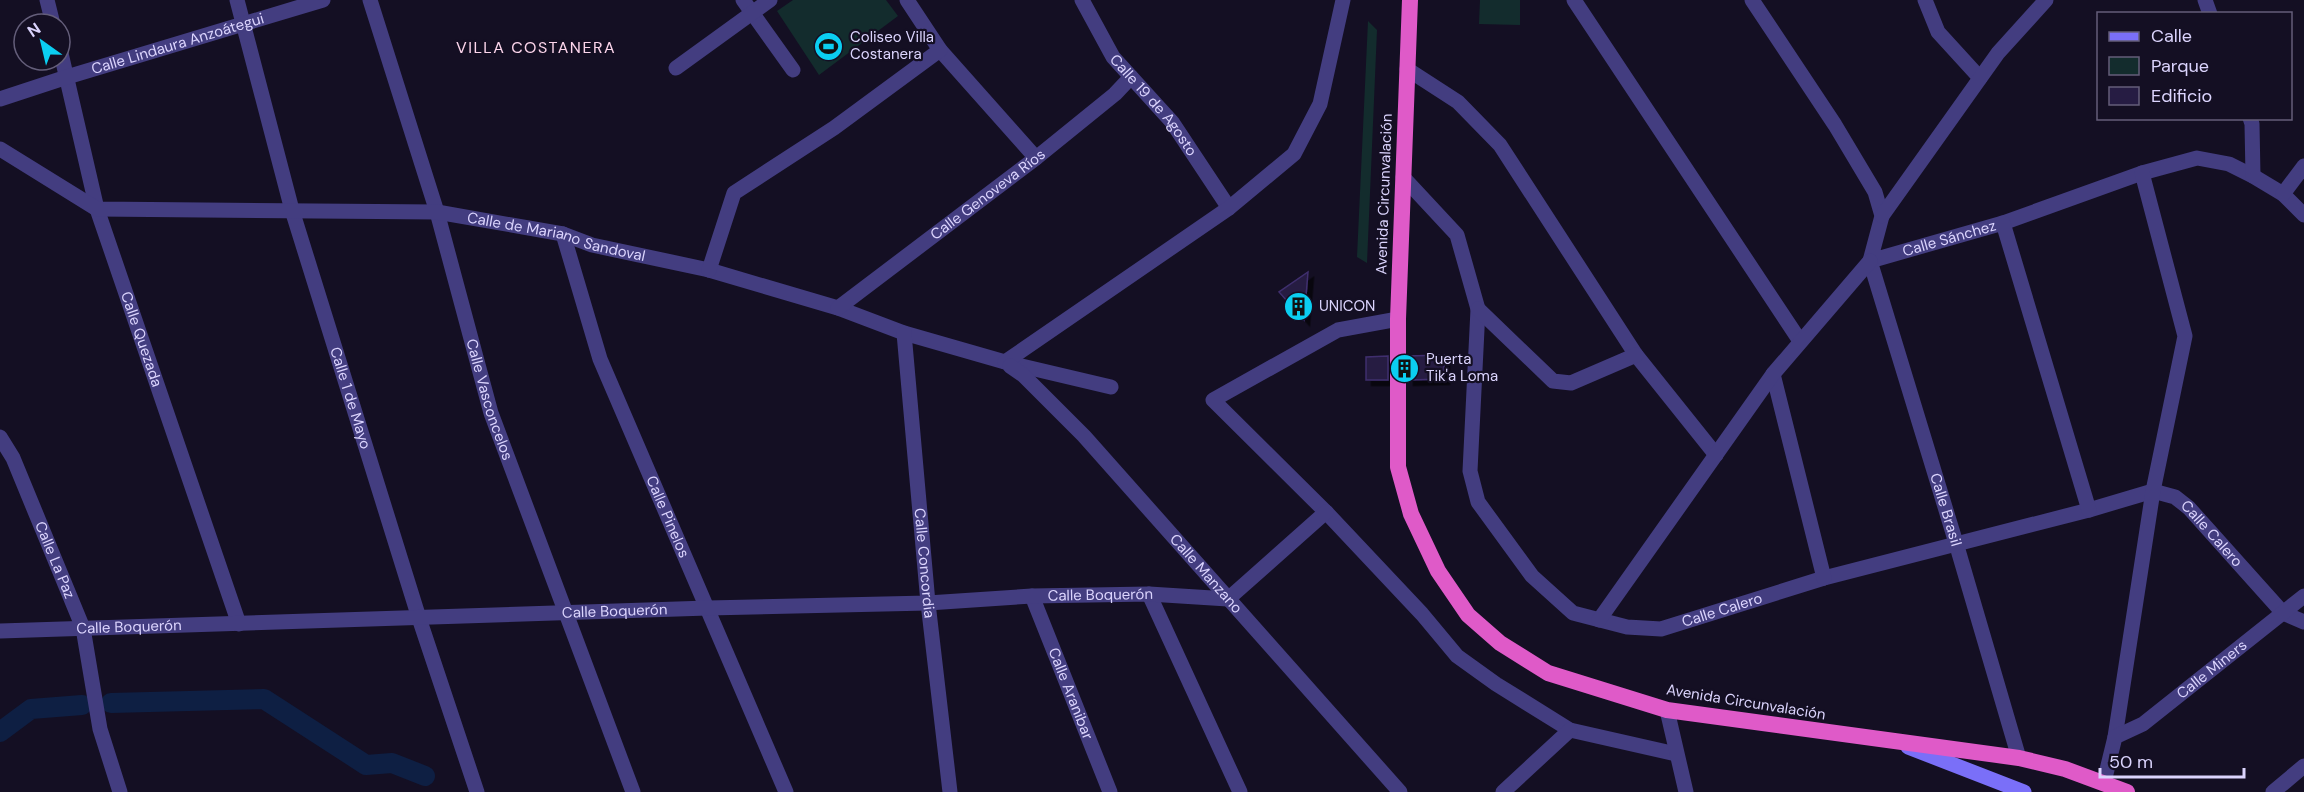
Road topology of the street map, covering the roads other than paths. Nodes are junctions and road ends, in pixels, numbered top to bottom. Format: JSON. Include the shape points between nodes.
{"nodes":[{"id":1,"x":237,"y":0,"type":"edge"},
{"id":2,"x":323,"y":0,"type":"edge"},
{"id":3,"x":370,"y":0,"type":"edge"},
{"id":4,"x":744,"y":0,"type":"edge"},
{"id":5,"x":770,"y":0,"type":"edge"},
{"id":6,"x":907,"y":0,"type":"edge"},
{"id":7,"x":1082,"y":0,"type":"edge"},
{"id":8,"x":1343,"y":0,"type":"edge"},
{"id":9,"x":1410,"y":0,"type":"edge"},
{"id":10,"x":1574,"y":0,"type":"edge"},
{"id":11,"x":1752,"y":0,"type":"edge"},
{"id":12,"x":1924,"y":0,"type":"edge"},
{"id":13,"x":2046,"y":0,"type":"edge"},
{"id":14,"x":753,"y":13,"type":"junction"},
{"id":15,"x":244,"y":25,"type":"junction"},
{"id":16,"x":940,"y":50,"type":"junction"},
{"id":17,"x":676,"y":68,"type":"dead end"},
{"id":18,"x":1407,"y":69,"type":"junction"},
{"id":19,"x":793,"y":70,"type":"dead end"},
{"id":20,"x":66,"y":72,"type":"edge"},
{"id":21,"x":67,"y":76,"type":"junction"},
{"id":22,"x":1131,"y":76,"type":"junction"},
{"id":23,"x":1980,"y":78,"type":"junction"},
{"id":24,"x":0,"y":99,"type":"edge"},
{"id":25,"x":2251,"y":120,"type":"edge"},
{"id":26,"x":0,"y":150,"type":"edge"},
{"id":27,"x":1036,"y":158,"type":"junction"},
{"id":28,"x":2304,"y":166,"type":"edge"},
{"id":29,"x":2142,"y":173,"type":"junction"},
{"id":30,"x":2253,"y":176,"type":"junction"},
{"id":31,"x":1403,"y":177,"type":"junction"},
{"id":32,"x":2283,"y":194,"type":"junction"},
{"id":33,"x":1229,"y":208,"type":"junction"},
{"id":34,"x":97,"y":209,"type":"junction"},
{"id":35,"x":292,"y":210,"type":"junction"},
{"id":36,"x":437,"y":212,"type":"junction"},
{"id":37,"x":2304,"y":215,"type":"edge"},
{"id":38,"x":1882,"y":216,"type":"junction"},
{"id":39,"x":2003,"y":223,"type":"junction"},
{"id":40,"x":563,"y":234,"type":"junction"},
{"id":41,"x":1870,"y":261,"type":"junction"},
{"id":42,"x":709,"y":270,"type":"junction"},
{"id":43,"x":838,"y":308,"type":"junction"},
{"id":44,"x":1478,"y":309,"type":"junction"},
{"id":45,"x":1398,"y":319,"type":"junction"},
{"id":46,"x":904,"y":333,"type":"junction"},
{"id":47,"x":1800,"y":340,"type":"junction"},
{"id":48,"x":1636,"y":356,"type":"junction"},
{"id":49,"x":1005,"y":363,"type":"junction"},
{"id":50,"x":1773,"y":374,"type":"junction"},
{"id":51,"x":1111,"y":387,"type":"dead end"},
{"id":52,"x":0,"y":437,"type":"edge"},
{"id":53,"x":1716,"y":455,"type":"junction"},
{"id":54,"x":2153,"y":490,"type":"junction"},
{"id":55,"x":2089,"y":510,"type":"junction"},
{"id":56,"x":1326,"y":512,"type":"junction"},
{"id":57,"x":1956,"y":543,"type":"junction"},
{"id":58,"x":1824,"y":578,"type":"junction"},
{"id":59,"x":1149,"y":594,"type":"junction"},
{"id":60,"x":1032,"y":596,"type":"junction"},
{"id":61,"x":2304,"y":596,"type":"edge"},
{"id":62,"x":1228,"y":598,"type":"junction"},
{"id":63,"x":928,"y":603,"type":"junction"},
{"id":64,"x":708,"y":608,"type":"junction"},
{"id":65,"x":568,"y":614,"type":"junction"},
{"id":66,"x":2283,"y":614,"type":"junction"},
{"id":67,"x":419,"y":618,"type":"junction"},
{"id":68,"x":1599,"y":620,"type":"junction"},
{"id":69,"x":2304,"y":622,"type":"edge"},
{"id":70,"x":239,"y":624,"type":"junction"},
{"id":71,"x":83,"y":628,"type":"junction"},
{"id":72,"x":0,"y":631,"type":"edge"},
{"id":73,"x":1667,"y":710,"type":"junction"},
{"id":74,"x":1570,"y":730,"type":"junction"},
{"id":75,"x":2115,"y":737,"type":"junction"},
{"id":76,"x":1897,"y":742,"type":"junction"},
{"id":77,"x":1676,"y":754,"type":"junction"},
{"id":78,"x":2019,"y":758,"type":"junction"},
{"id":79,"x":2304,"y":766,"type":"edge"},
{"id":80,"x":2104,"y":782,"type":"junction"},
{"id":81,"x":120,"y":792,"type":"edge"},
{"id":82,"x":477,"y":792,"type":"edge"},
{"id":83,"x":633,"y":792,"type":"edge"},
{"id":84,"x":786,"y":792,"type":"edge"},
{"id":85,"x":950,"y":792,"type":"edge"},
{"id":86,"x":1110,"y":792,"type":"edge"},
{"id":87,"x":1240,"y":792,"type":"edge"},
{"id":88,"x":1400,"y":792,"type":"edge"},
{"id":89,"x":1503,"y":792,"type":"edge"},
{"id":90,"x":1686,"y":792,"type":"edge"},
{"id":91,"x":2024,"y":792,"type":"edge"},
{"id":92,"x":2127,"y":792,"type":"edge"},
{"id":93,"x":2273,"y":792,"type":"edge"}],
"edges":[{"from":1,"to":15,"type":"street","name":"Calle 1 de Mayo"},
{"from":2,"to":15,"type":"street","name":"Calle Lindaura Anzoátegui"},
{"from":3,"to":36,"type":"street","name":"Calle Vasconcelos"},
{"from":4,"to":14,"type":"street"},
{"from":5,"to":14,"type":"street"},
{"from":6,"to":16,"type":"street"},
{"from":7,"to":22,"type":"street","name":"Calle 19 de Agosto","via":[[1113,57]]},
{"from":8,"to":33,"type":"street","via":[[1320,104],[1294,154]]},
{"from":9,"to":18,"type":"highway","name":"Avenida Circunvalación"},
{"from":10,"to":47,"type":"street"},
{"from":11,"to":38,"type":"street","via":[[1858,162],[1875,192]]},
{"from":12,"to":23,"type":"street","via":[[1938,32]]},
{"from":13,"to":23,"type":"street"},
{"from":14,"to":17,"type":"street"},
{"from":14,"to":19,"type":"street"},
{"from":15,"to":21,"type":"street","name":"Calle Lindaura Anzoátegui"},
{"from":15,"to":35,"type":"street","name":"Calle 1 de Mayo"},
{"from":16,"to":27,"type":"street"},
{"from":16,"to":42,"type":"street","via":[[834,128],[734,193]]},
{"from":18,"to":31,"type":"highway","name":"Avenida Circunvalación"},
{"from":18,"to":48,"type":"street","via":[[1458,102],[1500,145]]},
{"from":20,"to":21,"type":"street","name":"Calle Quezada"},
{"from":21,"to":24,"type":"street","name":"Calle Lindaura Anzoátegui"},
{"from":21,"to":34,"type":"street","name":"Calle Quezada"},
{"from":22,"to":27,"type":"street","name":"Calle Genoveva Ríos","via":[[1116,94]]},
{"from":22,"to":33,"type":"street","name":"Calle 19 de Agosto","via":[[1172,122]]},
{"from":23,"to":38,"type":"street"},
{"from":25,"to":30,"type":"street"},
{"from":26,"to":34,"type":"street"},
{"from":27,"to":43,"type":"street","name":"Calle Genoveva Ríos"},
{"from":28,"to":32,"type":"street"},
{"from":29,"to":30,"type":"street","name":"Calle Sánchez","via":[[2197,158],[2229,164]]},
{"from":29,"to":39,"type":"street","name":"Calle Sánchez"},
{"from":29,"to":54,"type":"street","via":[[2185,336]]},
{"from":30,"to":32,"type":"street","name":"Calle Sánchez"},
{"from":31,"to":44,"type":"street","name":"Calle Calero","via":[[1457,236]]},
{"from":31,"to":45,"type":"highway","name":"Avenida Circunvalación"},
{"from":32,"to":37,"type":"street","name":"Calle Sánchez"},
{"from":33,"to":49,"type":"street"},
{"from":34,"to":35,"type":"street","name":"Calle de Mariano Sandoval"},
{"from":34,"to":70,"type":"street","name":"Calle Quezada"},
{"from":35,"to":36,"type":"street","name":"Calle de Mariano Sandoval"},
{"from":35,"to":67,"type":"street","name":"Calle 1 de Mayo"},
{"from":36,"to":40,"type":"street","name":"Calle de Mariano Sandoval"},
{"from":36,"to":65,"type":"street","name":"Calle Vasconcelos","via":[[491,413]]},
{"from":38,"to":41,"type":"street"},
{"from":39,"to":41,"type":"street","name":"Calle Sánchez"},
{"from":39,"to":55,"type":"street"},
{"from":40,"to":42,"type":"street","name":"Calle de Mariano Sandoval","via":[[592,245]]},
{"from":40,"to":64,"type":"street","name":"Calle Pinelos","via":[[600,359]]},
{"from":41,"to":47,"type":"street"},
{"from":41,"to":57,"type":"street","name":"Calle Brasil"},
{"from":42,"to":43,"type":"street","name":"Calle de Mariano Sandoval"},
{"from":43,"to":46,"type":"street","name":"Calle de Mariano Sandoval"},
{"from":44,"to":48,"type":"street","via":[[1553,381],[1571,383]]},
{"from":44,"to":68,"type":"street","name":"Calle Calero","via":[[1470,471],[1478,502],[1532,576],[1574,613]]},
{"from":45,"to":56,"type":"street","via":[[1338,330],[1214,400]]},
{"from":45,"to":73,"type":"highway","name":"Avenida Circunvalación","via":[[1398,467],[1411,514],[1438,571],[1468,615],[1500,643],[1548,673]]},
{"from":46,"to":49,"type":"street","name":"Calle de Mariano Sandoval"},
{"from":46,"to":63,"type":"street","name":"Calle Concordia"},
{"from":47,"to":50,"type":"street"},
{"from":48,"to":53,"type":"street"},
{"from":49,"to":51,"type":"street","name":"Calle de Mariano Sandoval"},
{"from":49,"to":62,"type":"street","name":"Calle Manzano","via":[[1023,375],[1084,436]]},
{"from":50,"to":53,"type":"street"},
{"from":50,"to":58,"type":"street"},
{"from":52,"to":71,"type":"street","name":"Calle La Paz","via":[[13,458]]},
{"from":53,"to":68,"type":"street"},
{"from":54,"to":55,"type":"street","name":"Calle Calero"},
{"from":54,"to":66,"type":"street","name":"Calle Calero","via":[[2175,497],[2189,508]]},
{"from":54,"to":75,"type":"street"},
{"from":55,"to":57,"type":"street","name":"Calle Calero"},
{"from":56,"to":62,"type":"street"},
{"from":56,"to":74,"type":"street","via":[[1456,656]]},
{"from":57,"to":58,"type":"street","name":"Calle Calero"},
{"from":57,"to":78,"type":"street","name":"Calle Brasil"},
{"from":58,"to":68,"type":"street","name":"Calle Calero","via":[[1661,629]]},
{"from":59,"to":60,"type":"street","name":"Calle Boquerón"},
{"from":59,"to":62,"type":"street","name":"Calle Boquerón"},
{"from":59,"to":87,"type":"street"},
{"from":60,"to":63,"type":"street","name":"Calle Boquerón"},
{"from":60,"to":86,"type":"street","name":"Calle Aranibar"},
{"from":61,"to":66,"type":"street","name":"Calle Miners"},
{"from":62,"to":88,"type":"street","name":"Calle Manzano"},
{"from":63,"to":64,"type":"street","name":"Calle Boquerón"},
{"from":63,"to":85,"type":"street","name":"Calle Concordia"},
{"from":64,"to":65,"type":"street","name":"Calle Boquerón"},
{"from":64,"to":84,"type":"street","name":"Calle Pinelos"},
{"from":65,"to":67,"type":"street","name":"Calle Boquerón"},
{"from":65,"to":83,"type":"street","name":"Calle Vasconcelos"},
{"from":66,"to":69,"type":"street","name":"Calle Calero"},
{"from":66,"to":75,"type":"street","name":"Calle Miners","via":[[2143,724]]},
{"from":67,"to":70,"type":"street","name":"Calle Boquerón"},
{"from":67,"to":82,"type":"street","name":"Calle 1 de Mayo"},
{"from":70,"to":71,"type":"street","name":"Calle Boquerón"},
{"from":71,"to":72,"type":"street","name":"Calle Boquerón"},
{"from":71,"to":81,"type":"street","name":"Calle La Paz","via":[[100,729]]},
{"from":73,"to":76,"type":"highway","name":"Avenida Circunvalación"},
{"from":73,"to":77,"type":"street"},
{"from":74,"to":77,"type":"street"},
{"from":74,"to":89,"type":"street"},
{"from":75,"to":80,"type":"street"},
{"from":76,"to":78,"type":"highway","name":"Avenida Circunvalación"},
{"from":76,"to":91,"type":"main road"},
{"from":77,"to":90,"type":"street"},
{"from":78,"to":80,"type":"highway","name":"Avenida Circunvalación"},
{"from":79,"to":93,"type":"street"},
{"from":80,"to":92,"type":"highway","name":"Avenida Circunvalación"}]}
